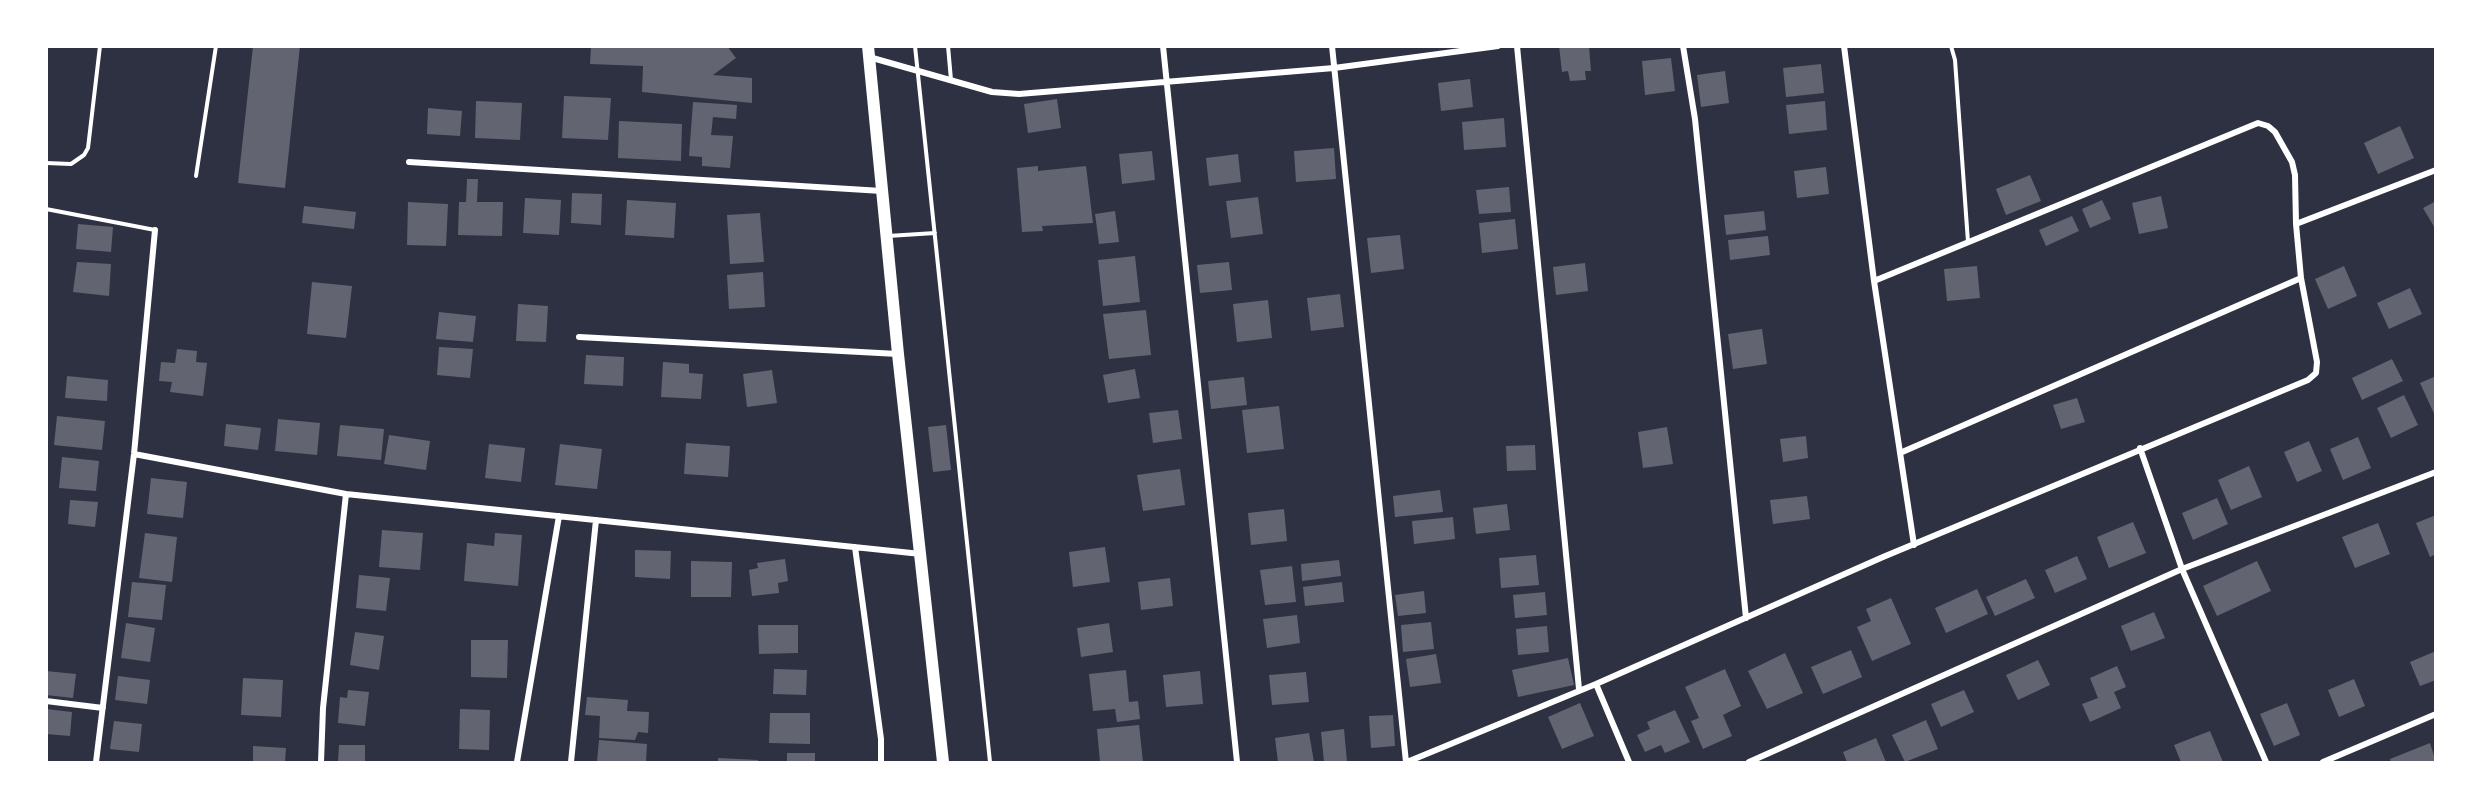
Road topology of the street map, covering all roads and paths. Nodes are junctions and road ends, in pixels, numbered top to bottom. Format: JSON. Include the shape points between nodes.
{"nodes":[{"id":1,"x":100,"y":46,"type":"edge"},
{"id":2,"x":216,"y":46,"type":"edge"},
{"id":3,"x":915,"y":46,"type":"edge"},
{"id":4,"x":948,"y":46,"type":"edge"},
{"id":5,"x":1164,"y":46,"type":"edge"},
{"id":6,"x":1332,"y":46,"type":"edge"},
{"id":7,"x":1498,"y":46,"type":"edge"},
{"id":8,"x":1517,"y":46,"type":"edge"},
{"id":9,"x":1683,"y":46,"type":"edge"},
{"id":10,"x":1844,"y":46,"type":"edge"},
{"id":11,"x":1951,"y":46,"type":"edge"},
{"id":12,"x":2224,"y":46,"type":"edge"},
{"id":13,"x":2277,"y":46,"type":"edge"},
{"id":14,"x":868,"y":52,"type":"edge"},
{"id":15,"x":1334,"y":68,"type":"junction"},
{"id":16,"x":918,"y":72,"type":"junction"},
{"id":17,"x":1167,"y":80,"type":"junction"},
{"id":18,"x":951,"y":81,"type":"junction"},
{"id":19,"x":410,"y":162,"type":"dead end"},
{"id":20,"x":46,"y":163,"type":"edge"},
{"id":21,"x":2436,"y":170,"type":"edge"},
{"id":22,"x":196,"y":176,"type":"dead end"},
{"id":23,"x":883,"y":191,"type":"junction"},
{"id":24,"x":46,"y":209,"type":"edge"},
{"id":25,"x":2296,"y":224,"type":"junction"},
{"id":26,"x":155,"y":230,"type":"joint"},
{"id":27,"x":935,"y":233,"type":"junction"},
{"id":28,"x":887,"y":236,"type":"junction"},
{"id":29,"x":1968,"y":242,"type":"junction"},
{"id":30,"x":2301,"y":278,"type":"junction"},
{"id":31,"x":1874,"y":281,"type":"junction"},
{"id":32,"x":579,"y":337,"type":"dead end"},
{"id":33,"x":898,"y":354,"type":"junction"},
{"id":34,"x":2140,"y":448,"type":"junction"},
{"id":35,"x":1900,"y":453,"type":"junction"},
{"id":36,"x":135,"y":454,"type":"junction"},
{"id":37,"x":2436,"y":472,"type":"edge"},
{"id":38,"x":346,"y":494,"type":"junction"},
{"id":39,"x":559,"y":516,"type":"junction"},
{"id":40,"x":596,"y":520,"type":"junction"},
{"id":41,"x":1914,"y":545,"type":"junction"},
{"id":42,"x":855,"y":547,"type":"junction"},
{"id":43,"x":921,"y":554,"type":"junction"},
{"id":44,"x":2182,"y":569,"type":"junction"},
{"id":45,"x":1746,"y":618,"type":"junction"},
{"id":46,"x":1596,"y":684,"type":"junction"},
{"id":47,"x":1579,"y":689,"type":"junction"},
{"id":48,"x":46,"y":702,"type":"edge"},
{"id":49,"x":103,"y":708,"type":"junction"},
{"id":50,"x":2436,"y":714,"type":"edge"},
{"id":51,"x":96,"y":762,"type":"edge"},
{"id":52,"x":321,"y":762,"type":"edge"},
{"id":53,"x":517,"y":762,"type":"edge"},
{"id":54,"x":571,"y":762,"type":"edge"},
{"id":55,"x":881,"y":762,"type":"edge"},
{"id":56,"x":943,"y":762,"type":"edge"},
{"id":57,"x":990,"y":762,"type":"edge"},
{"id":58,"x":1237,"y":762,"type":"edge"},
{"id":59,"x":1407,"y":762,"type":"edge"},
{"id":60,"x":1629,"y":762,"type":"edge"},
{"id":61,"x":1749,"y":762,"type":"edge"},
{"id":62,"x":2266,"y":762,"type":"edge"},
{"id":63,"x":2323,"y":762,"type":"edge"}],
"edges":[{"from":1,"to":20,"type":"lane","via":[[88,148],[71,164]]},
{"from":2,"to":22,"type":"lane"},
{"from":3,"to":16,"type":"lane"},
{"from":4,"to":18,"type":"lane"},
{"from":5,"to":17,"type":"street"},
{"from":6,"to":15,"type":"street"},
{"from":7,"to":15,"type":"street"},
{"from":8,"to":47,"type":"street"},
{"from":9,"to":45,"type":"street","via":[[1695,119]]},
{"from":10,"to":31,"type":"street"},
{"from":11,"to":29,"type":"lane"},
{"from":12,"to":13,"type":"lane"},
{"from":14,"to":16,"type":"street"},
{"from":14,"to":23,"type":"main road"},
{"from":15,"to":17,"type":"street"},
{"from":15,"to":59,"type":"street"},
{"from":16,"to":18,"type":"street"},
{"from":16,"to":27,"type":"lane"},
{"from":17,"to":18,"type":"street","via":[[1019,94],[992,92]]},
{"from":17,"to":58,"type":"street"},
{"from":19,"to":23,"type":"street"},
{"from":21,"to":25,"type":"street"},
{"from":23,"to":28,"type":"main road"},
{"from":24,"to":26,"type":"lane"},
{"from":25,"to":29,"type":"street","via":[[2292,162],[2275,132],[2258,123]]},
{"from":25,"to":30,"type":"street"},
{"from":26,"to":36,"type":"street"},
{"from":27,"to":28,"type":"lane"},
{"from":27,"to":57,"type":"lane"},
{"from":28,"to":33,"type":"main road"},
{"from":29,"to":31,"type":"street"},
{"from":30,"to":34,"type":"street","via":[[2316,373],[2308,380]]},
{"from":30,"to":35,"type":"street"},
{"from":31,"to":35,"type":"street"},
{"from":32,"to":33,"type":"street"},
{"from":33,"to":43,"type":"main road"},
{"from":34,"to":41,"type":"street"},
{"from":34,"to":44,"type":"street"},
{"from":35,"to":41,"type":"street"},
{"from":36,"to":38,"type":"street"},
{"from":36,"to":49,"type":"street"},
{"from":37,"to":44,"type":"street"},
{"from":38,"to":39,"type":"street"},
{"from":38,"to":52,"type":"street","via":[[323,708]]},
{"from":39,"to":40,"type":"street"},
{"from":39,"to":53,"type":"street"},
{"from":40,"to":42,"type":"street"},
{"from":40,"to":54,"type":"street"},
{"from":41,"to":45,"type":"street"},
{"from":42,"to":43,"type":"street"},
{"from":42,"to":55,"type":"street"},
{"from":43,"to":56,"type":"main road"},
{"from":44,"to":61,"type":"street"},
{"from":44,"to":62,"type":"street"},
{"from":45,"to":46,"type":"street"},
{"from":46,"to":47,"type":"street"},
{"from":46,"to":60,"type":"street"},
{"from":47,"to":59,"type":"street"},
{"from":48,"to":49,"type":"street"},
{"from":49,"to":51,"type":"street"},
{"from":50,"to":63,"type":"street"}]}
